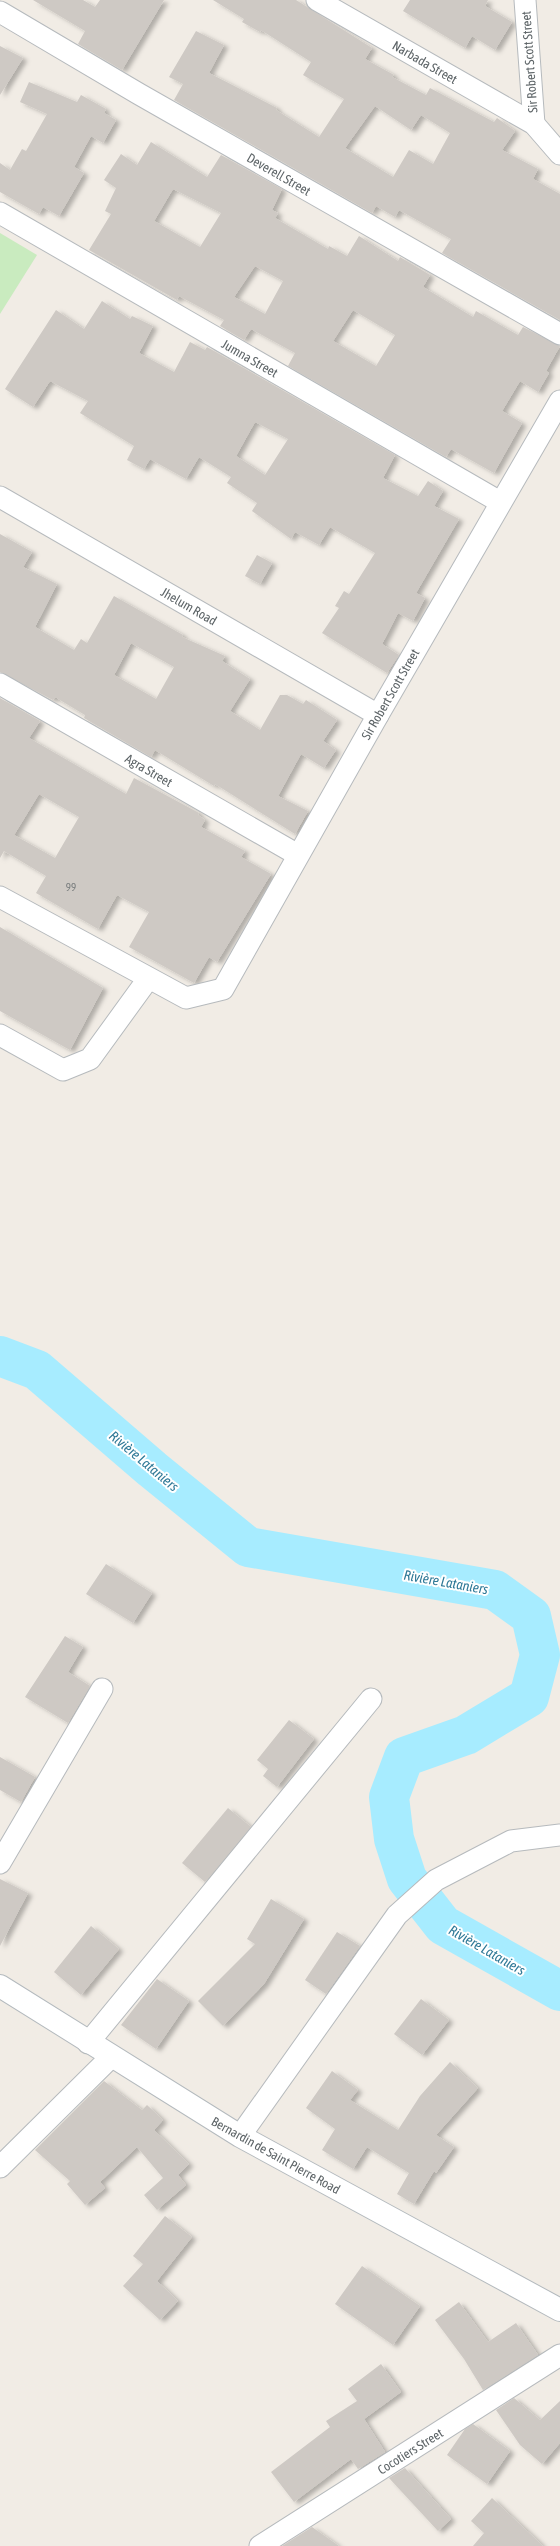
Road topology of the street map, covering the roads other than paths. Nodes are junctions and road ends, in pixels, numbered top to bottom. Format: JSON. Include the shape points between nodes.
{"nodes":[{"id":1,"x":317,"y":0,"type":"edge"},
{"id":2,"x":525,"y":0,"type":"edge"},
{"id":3,"x":0,"y":12,"type":"edge"},
{"id":4,"x":534,"y":124,"type":"junction"},
{"id":5,"x":560,"y":154,"type":"edge"},
{"id":6,"x":0,"y":213,"type":"edge"},
{"id":7,"x":560,"y":334,"type":"edge"},
{"id":8,"x":560,"y":402,"type":"edge"},
{"id":9,"x":0,"y":497,"type":"edge"},
{"id":10,"x":500,"y":502,"type":"junction"},
{"id":11,"x":0,"y":684,"type":"edge"},
{"id":12,"x":378,"y":715,"type":"junction"},
{"id":13,"x":298,"y":855,"type":"junction"},
{"id":14,"x":0,"y":897,"type":"edge"},
{"id":15,"x":148,"y":979,"type":"junction"},
{"id":16,"x":0,"y":1035,"type":"edge"},
{"id":17,"x":102,"y":1689,"type":"dead end"},
{"id":18,"x":371,"y":1699,"type":"dead end"},
{"id":19,"x":560,"y":1834,"type":"edge"},
{"id":20,"x":0,"y":1863,"type":"edge"},
{"id":21,"x":0,"y":1986,"type":"edge"},
{"id":22,"x":88,"y":2043,"type":"junction"},
{"id":23,"x":111,"y":2057,"type":"junction"},
{"id":24,"x":240,"y":2136,"type":"junction"},
{"id":25,"x":0,"y":2167,"type":"edge"},
{"id":26,"x":560,"y":2310,"type":"edge"},
{"id":27,"x":560,"y":2355,"type":"edge"},
{"id":28,"x":260,"y":2546,"type":"edge"}],
"edges":[{"from":1,"to":4,"type":"street","name":"Narbada Street"},
{"from":2,"to":4,"type":"street","name":"Sir Robert Scott Street"},
{"from":3,"to":7,"type":"street","name":"Deverell Street"},
{"from":4,"to":5,"type":"street","name":"Narbada Street"},
{"from":6,"to":10,"type":"street","name":"Jumna Street"},
{"from":8,"to":10,"type":"street","name":"Sir Robert Scott Street"},
{"from":9,"to":12,"type":"street","name":"Jhelum Road"},
{"from":10,"to":12,"type":"street","name":"Sir Robert Scott Street"},
{"from":11,"to":13,"type":"street","name":"Agra Street"},
{"from":12,"to":13,"type":"street","name":"Sir Robert Scott Street"},
{"from":13,"to":15,"type":"street","name":"Sir Robert Scott Street","via":[[223,989],[186,998]]},
{"from":14,"to":15,"type":"street"},
{"from":15,"to":16,"type":"street","via":[[90,1059],[62,1070]]},
{"from":17,"to":20,"type":"street"},
{"from":18,"to":22,"type":"street"},
{"from":19,"to":24,"type":"street","via":[[511,1841],[436,1880],[397,1915]]},
{"from":21,"to":22,"type":"main road","name":"Bernardin de Saint Pierre Road"},
{"from":22,"to":23,"type":"main road","name":"Bernardin de Saint Pierre Road"},
{"from":23,"to":24,"type":"main road","name":"Bernardin de Saint Pierre Road"},
{"from":23,"to":25,"type":"street"},
{"from":24,"to":26,"type":"main road","name":"Bernardin de Saint Pierre Road"},
{"from":27,"to":28,"type":"street","name":"Cocotiers Street"}]}
